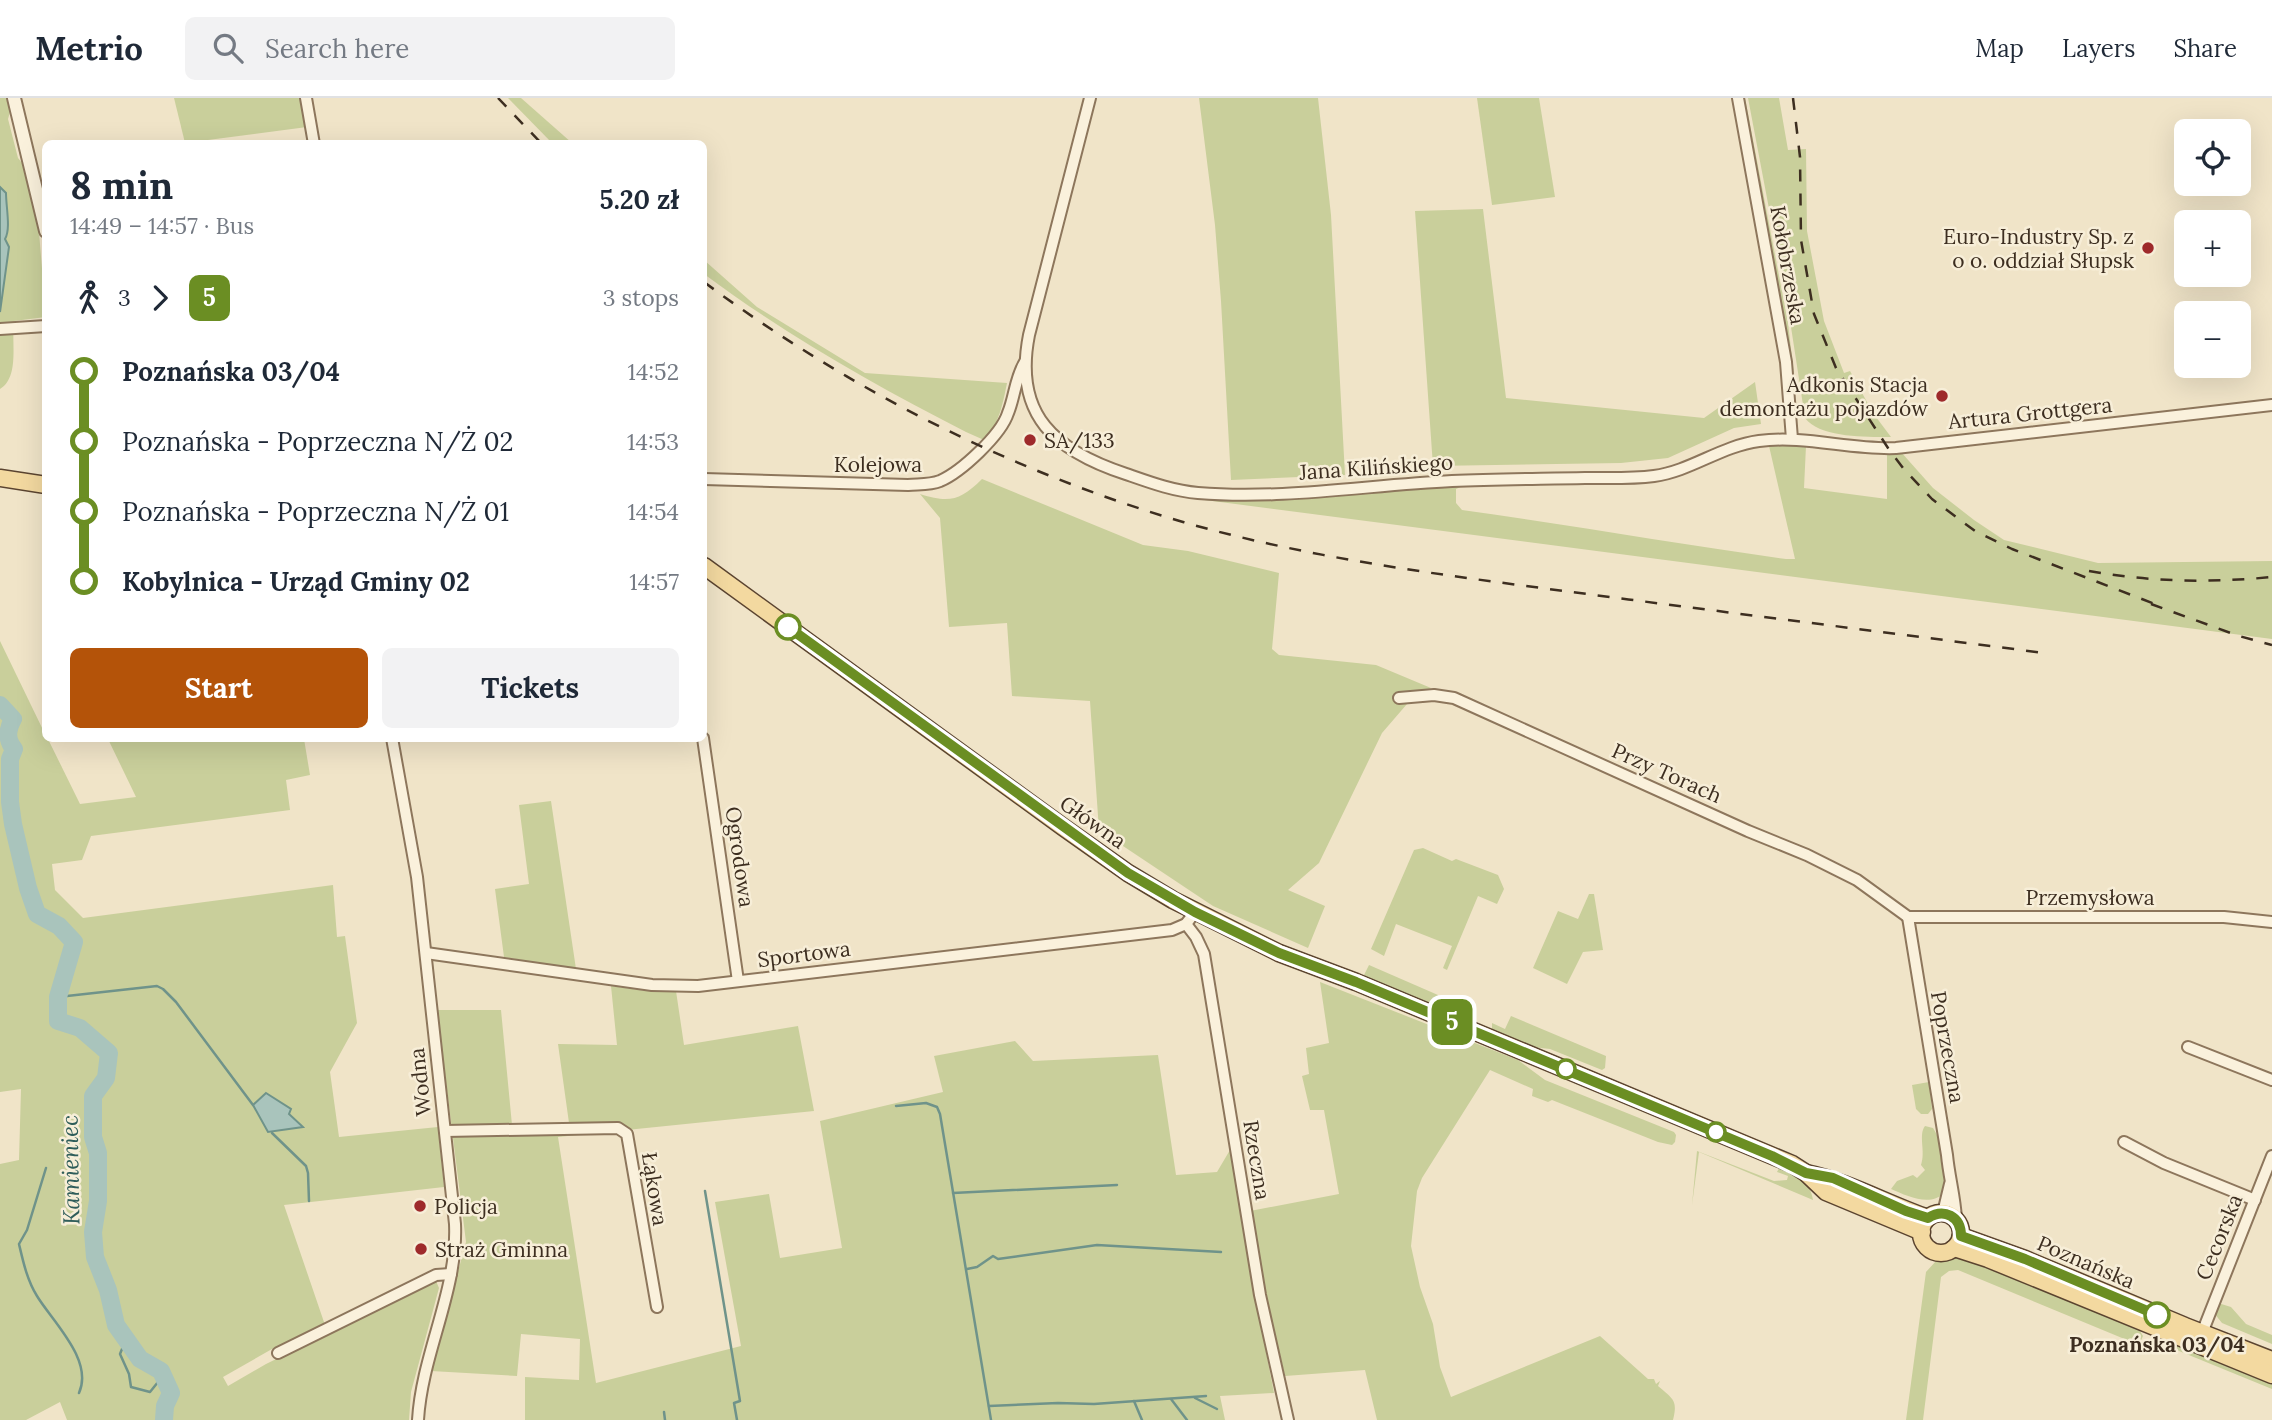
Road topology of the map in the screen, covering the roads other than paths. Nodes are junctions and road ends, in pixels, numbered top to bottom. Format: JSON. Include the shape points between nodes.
{"nodes":[{"id":1,"x":14,"y":98,"type":"edge"},
{"id":2,"x":306,"y":98,"type":"edge"},
{"id":3,"x":1083,"y":98,"type":"edge"},
{"id":4,"x":1090,"y":98,"type":"edge"},
{"id":5,"x":1738,"y":98,"type":"edge"},
{"id":6,"x":1086,"y":113,"type":"junction"},
{"id":7,"x":313,"y":140,"type":"edge"},
{"id":8,"x":42,"y":214,"type":"edge"},
{"id":9,"x":42,"y":326,"type":"edge"},
{"id":10,"x":0,"y":329,"type":"edge"},
{"id":11,"x":1026,"y":360,"type":"junction"},
{"id":12,"x":2272,"y":405,"type":"edge"},
{"id":13,"x":1792,"y":439,"type":"junction"},
{"id":14,"x":0,"y":478,"type":"edge"},
{"id":15,"x":707,"y":479,"type":"edge"},
{"id":16,"x":42,"y":484,"type":"edge"},
{"id":17,"x":707,"y":567,"type":"edge"},
{"id":18,"x":1399,"y":698,"type":"dead end"},
{"id":19,"x":393,"y":742,"type":"edge"},
{"id":20,"x":704,"y":742,"type":"edge"},
{"id":21,"x":1908,"y":917,"type":"junction"},
{"id":22,"x":1191,"y":918,"type":"junction"},
{"id":23,"x":2272,"y":922,"type":"edge"},
{"id":24,"x":426,"y":953,"type":"junction"},
{"id":25,"x":738,"y":981,"type":"junction"},
{"id":26,"x":2188,"y":1047,"type":"dead end"},
{"id":27,"x":2272,"y":1080,"type":"edge"},
{"id":28,"x":445,"y":1131,"type":"junction"},
{"id":29,"x":2124,"y":1142,"type":"dead end"},
{"id":30,"x":2272,"y":1156,"type":"edge"},
{"id":31,"x":2255,"y":1200,"type":"junction"},
{"id":32,"x":1937,"y":1220,"type":"junction"},
{"id":33,"x":1957,"y":1242,"type":"junction"},
{"id":34,"x":451,"y":1274,"type":"junction"},
{"id":35,"x":657,"y":1307,"type":"dead end"},
{"id":36,"x":2202,"y":1333,"type":"junction"},
{"id":37,"x":278,"y":1353,"type":"dead end"},
{"id":38,"x":2272,"y":1360,"type":"edge"},
{"id":39,"x":2272,"y":1375,"type":"edge"},
{"id":40,"x":418,"y":1420,"type":"edge"},
{"id":41,"x":1288,"y":1420,"type":"edge"}],
"edges":[{"from":1,"to":8,"type":"street"},
{"from":2,"to":7,"type":"street"},
{"from":3,"to":6,"type":"street"},
{"from":4,"to":6,"type":"street"},
{"from":5,"to":13,"type":"street","name":"Kołobrzeska","via":[[1786,362]]},
{"from":6,"to":11,"type":"street"},
{"from":9,"to":10,"type":"street"},
{"from":11,"to":13,"type":"street","name":"Jana Kilińskiego","via":[[1028,388],[1037,412],[1066,447],[1104,467],[1195,492],[1301,492],[1454,481],[1653,476],[1678,471],[1742,445]]},
{"from":11,"to":15,"type":"street","name":"Kolejowa","via":[[1005,421],[974,456],[943,480],[908,485]]},
{"from":12,"to":13,"type":"street","name":"Artura Grottgera","via":[[1896,448]]},
{"from":14,"to":16,"type":"main road"},
{"from":17,"to":22,"type":"main road","name":"Główna"},
{"from":18,"to":21,"type":"street","name":"Przy Torach","via":[[1454,698],[1807,855],[1857,880]]},
{"from":19,"to":24,"type":"street","name":"Wodna"},
{"from":20,"to":25,"type":"street","name":"Ogrodowa"},
{"from":21,"to":23,"type":"street","name":"Przemysłowa","via":[[2224,917]]},
{"from":21,"to":32,"type":"street","name":"Poprzeczna","via":[[1955,1202]]},
{"from":22,"to":25,"type":"street","name":"Sportowa","via":[[1172,930]]},
{"from":22,"to":32,"type":"main road","name":"Główna","via":[[1499,1041],[1806,1173],[1833,1178]]},
{"from":22,"to":41,"type":"street","name":"Rzeczna","via":[[1204,954],[1260,1295]]},
{"from":24,"to":25,"type":"street","name":"Sportowa","via":[[652,985]]},
{"from":24,"to":28,"type":"street","name":"Wodna"},
{"from":26,"to":27,"type":"street"},
{"from":28,"to":34,"type":"street","name":"Wodna","via":[[456,1247]]},
{"from":28,"to":35,"type":"street","name":"Łąkowa","via":[[618,1128],[627,1134]]},
{"from":29,"to":31,"type":"street"},
{"from":30,"to":31,"type":"street","name":"Cecorska"},
{"from":31,"to":36,"type":"street","name":"Cecorska"},
{"from":32,"to":33,"type":"main road","via":[[1959,1224]]},
{"from":32,"to":33,"type":"main road","via":[[1926,1245],[1943,1253]]},
{"from":33,"to":36,"type":"main road","name":"Poznańska","via":[[2025,1259]]},
{"from":33,"to":39,"type":"main road","name":"Poznańska","via":[[1988,1259]]},
{"from":34,"to":37,"type":"street","via":[[436,1275]]},
{"from":34,"to":40,"type":"street","name":"Wodna","via":[[422,1386]]},
{"from":36,"to":38,"type":"main road","name":"Poznańska"}]}
